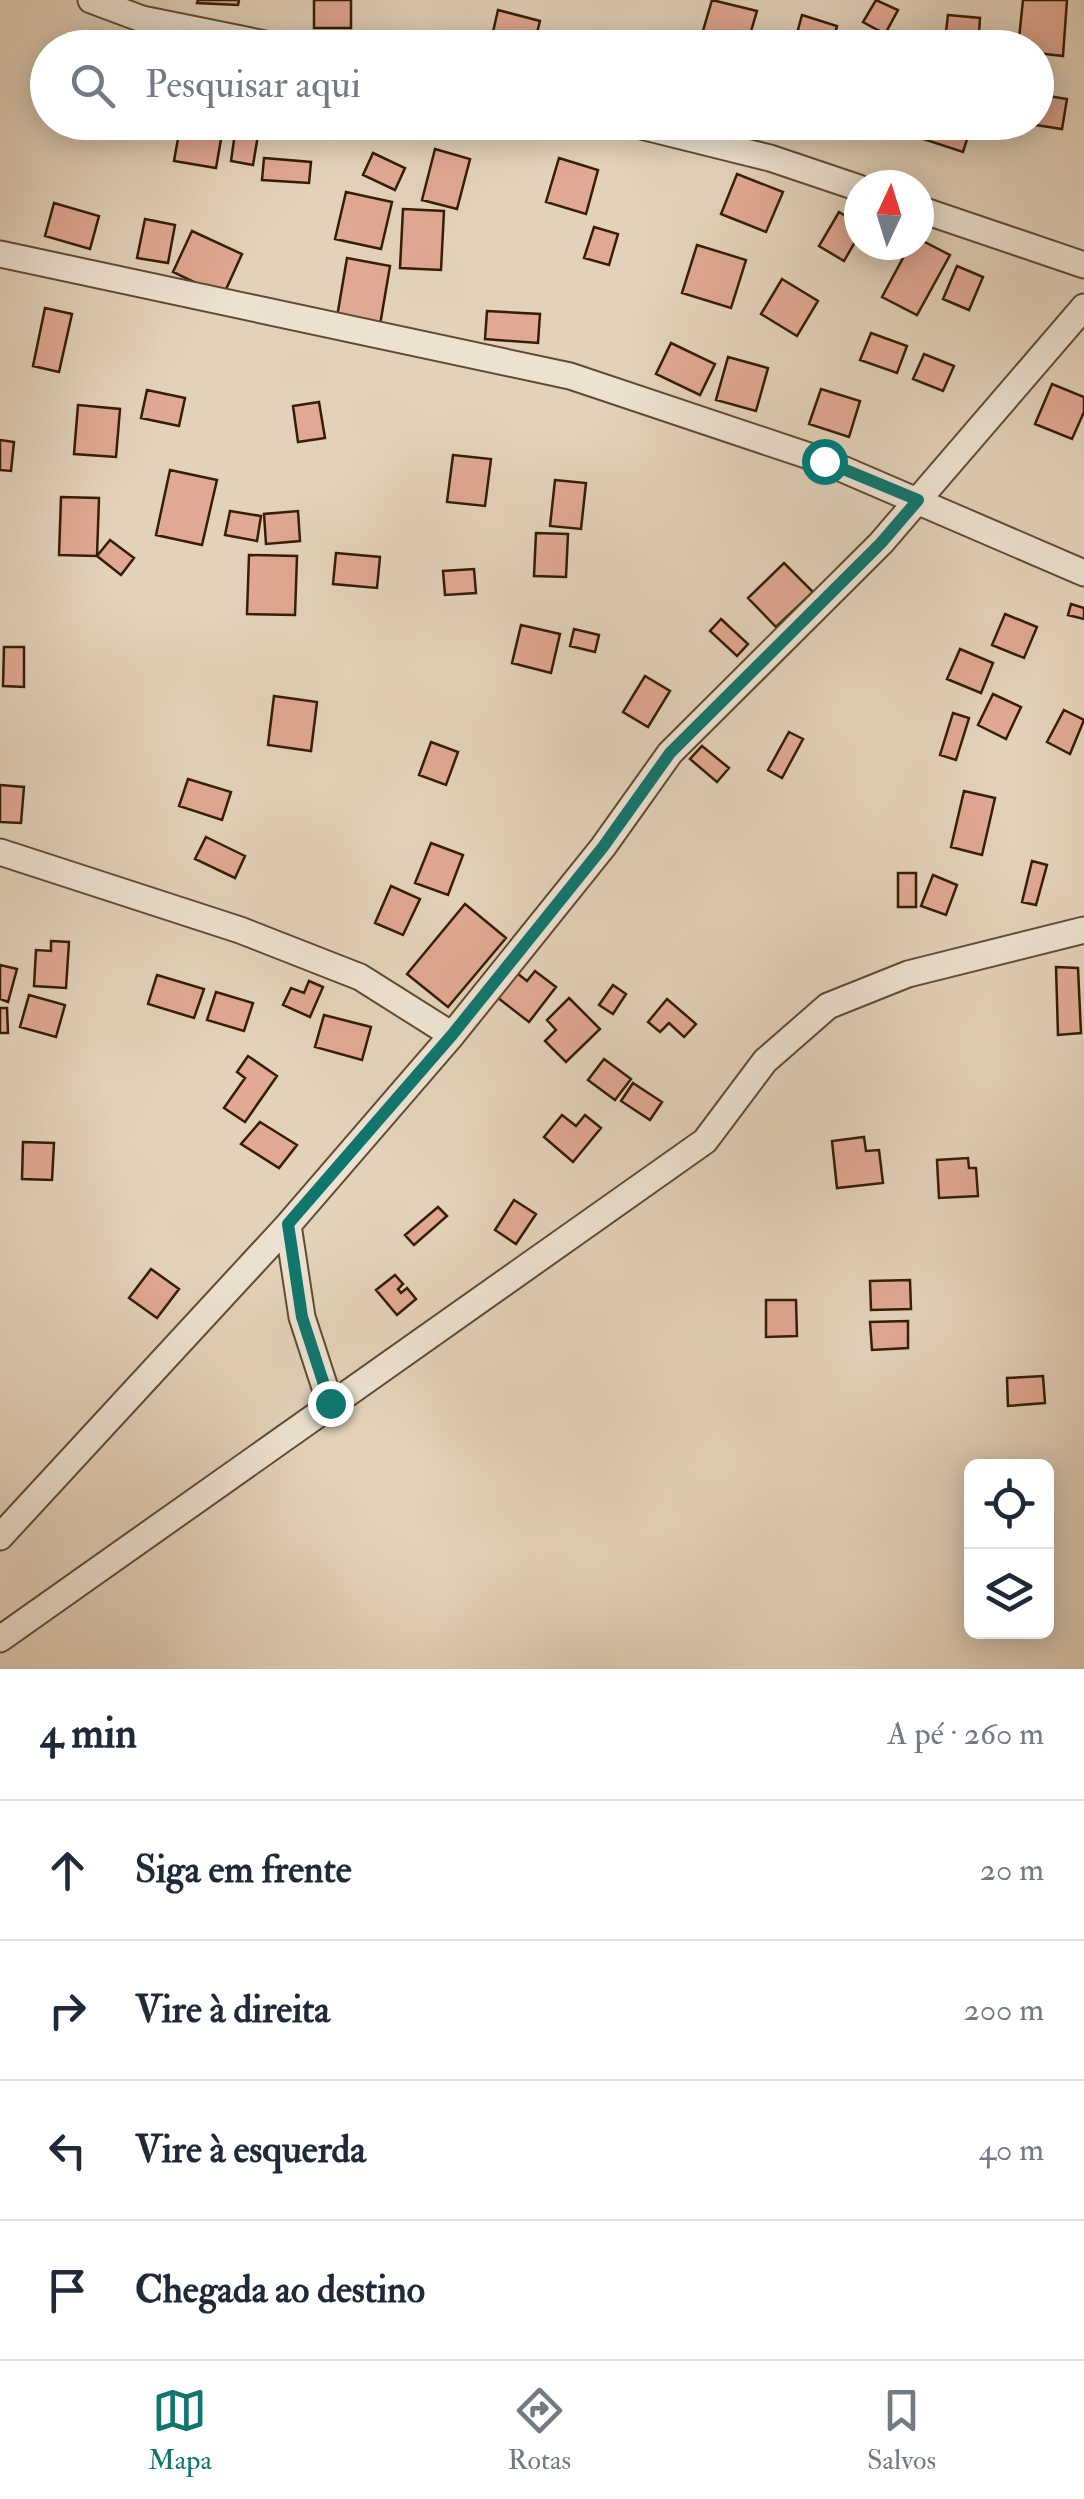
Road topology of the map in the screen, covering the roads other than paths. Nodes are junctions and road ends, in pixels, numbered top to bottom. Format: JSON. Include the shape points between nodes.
{"nodes":[{"id":1,"x":91,"y":0,"type":"edge"},
{"id":2,"x":196,"y":30,"type":"edge"},
{"id":3,"x":698,"y":140,"type":"edge"},
{"id":4,"x":844,"y":183,"type":"edge"},
{"id":5,"x":934,"y":213,"type":"edge"},
{"id":6,"x":0,"y":254,"type":"edge"},
{"id":7,"x":1084,"y":265,"type":"edge"},
{"id":8,"x":1084,"y":307,"type":"edge"},
{"id":9,"x":918,"y":500,"type":"junction"},
{"id":10,"x":1084,"y":573,"type":"edge"},
{"id":11,"x":0,"y":852,"type":"edge"},
{"id":12,"x":1084,"y":930,"type":"edge"},
{"id":13,"x":452,"y":1035,"type":"junction"},
{"id":14,"x":288,"y":1224,"type":"junction"},
{"id":15,"x":330,"y":1403,"type":"junction"},
{"id":16,"x":0,"y":1537,"type":"edge"},
{"id":17,"x":0,"y":1639,"type":"edge"}],
"edges":[{"from":1,"to":2,"type":"street"},
{"from":3,"to":4,"type":"street"},
{"from":5,"to":7,"type":"street"},
{"from":6,"to":9,"type":"street","via":[[570,376],[824,461]]},
{"from":8,"to":9,"type":"street"},
{"from":9,"to":10,"type":"street"},
{"from":9,"to":13,"type":"street","via":[[670,753]]},
{"from":11,"to":13,"type":"street","via":[[240,930],[360,977]]},
{"from":12,"to":15,"type":"street","via":[[908,974],[828,1006],[765,1061],[705,1141]]},
{"from":13,"to":14,"type":"street"},
{"from":14,"to":15,"type":"street","via":[[302,1317]]},
{"from":14,"to":16,"type":"street"},
{"from":15,"to":17,"type":"street"}]}
